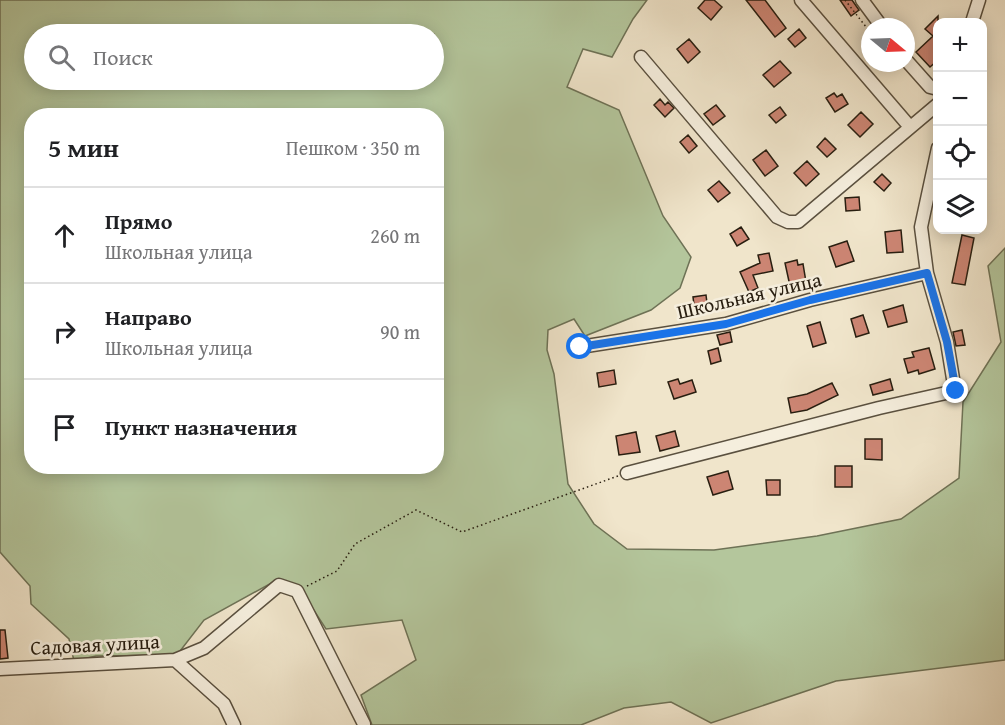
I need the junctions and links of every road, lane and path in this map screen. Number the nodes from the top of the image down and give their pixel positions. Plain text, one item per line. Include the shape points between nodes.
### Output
1 (801, 0) edge
2 (845, 0) edge
3 (862, 0) edge
4 (979, 0) edge
5 (875, 18) edge
6 (973, 18) edge
7 (861, 20) edge
8 (640, 57) dead end
9 (915, 70) edge
10 (933, 88) edge
11 (933, 108) edge
12 (910, 127) junction
13 (933, 171) edge
14 (927, 273) junction
15 (580, 347) dead end
16 (627, 473) joint
17 (297, 591) junction
18 (175, 660) junction
19 (0, 669) edge
20 (364, 724) edge
21 (234, 725) edge

1 - 12 street
2 - 7 path
3 - 5 street
4 - 6 street
8 - 12 street via 777,217 788,222 798,222
9 - 10 street
11 - 12 street
13 - 14 street via 921,227
14 - 15 street, Школьная улица via 726,324
14 - 16 street via 956,391
16 - 17 path via 462,532 416,510 355,544 337,570
17 - 18 street via 279,585 204,648
17 - 20 street
18 - 19 street, Садовая улица
18 - 21 street, Садовая улица via 224,704

